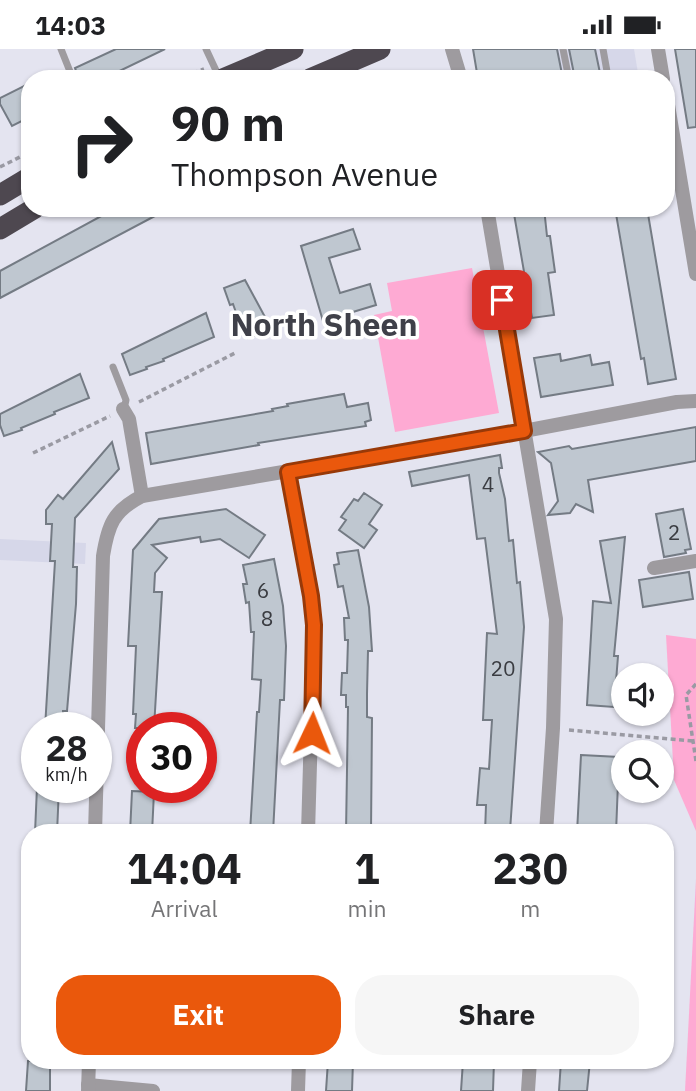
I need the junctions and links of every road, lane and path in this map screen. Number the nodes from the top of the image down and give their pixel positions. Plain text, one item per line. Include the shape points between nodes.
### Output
1 (61, 49) edge
2 (206, 49) edge
3 (293, 49) edge
4 (380, 49) edge
5 (452, 49) edge
6 (565, 49) edge
7 (603, 49) edge
8 (658, 49) edge
9 (69, 70) edge
10 (217, 70) edge
11 (243, 70) edge
12 (331, 70) edge
13 (458, 70) edge
14 (569, 70) edge
15 (605, 70) edge
16 (662, 70) edge
17 (675, 147) edge
18 (21, 156) edge
19 (0, 167) edge
20 (21, 182) edge
21 (0, 195) edge
22 (21, 216) edge
23 (488, 217) edge
24 (0, 229) edge
25 (696, 274) edge
26 (113, 367) dead end
27 (696, 401) edge
28 (123, 409) joint
29 (524, 431) junction
30 (288, 472) junction
31 (142, 496) junction
32 (696, 561) edge
33 (654, 568) dead end
34 (696, 684) edge
35 (553, 728) junction
36 (693, 741) junction
37 (696, 761) edge
38 (95, 824) edge
39 (308, 824) edge
40 (547, 824) edge
41 (89, 1069) edge
42 (299, 1069) edge
43 (529, 1069) edge
44 (88, 1088) edge
45 (153, 1091) edge
46 (298, 1091) edge
47 (528, 1091) edge

1 - 9 lane
2 - 10 lane
3 - 11 highway
4 - 12 highway
5 - 13 street
6 - 14 lane
7 - 15 lane
8 - 16 street
17 - 25 street
18 - 19 path
20 - 21 highway
22 - 24 highway
23 - 29 street
26 - 28 lane via 126,400
27 - 29 street
28 - 31 street via 129,419
29 - 30 street
29 - 35 street via 556,619
30 - 31 street
30 - 39 street via 314,625
31 - 38 street via 117,514 108,529 103,557
32 - 33 street
34 - 36 path via 686,695
35 - 36 path
35 - 40 street
36 - 37 path
41 - 44 street
42 - 46 street
43 - 47 street
44 - 45 street

